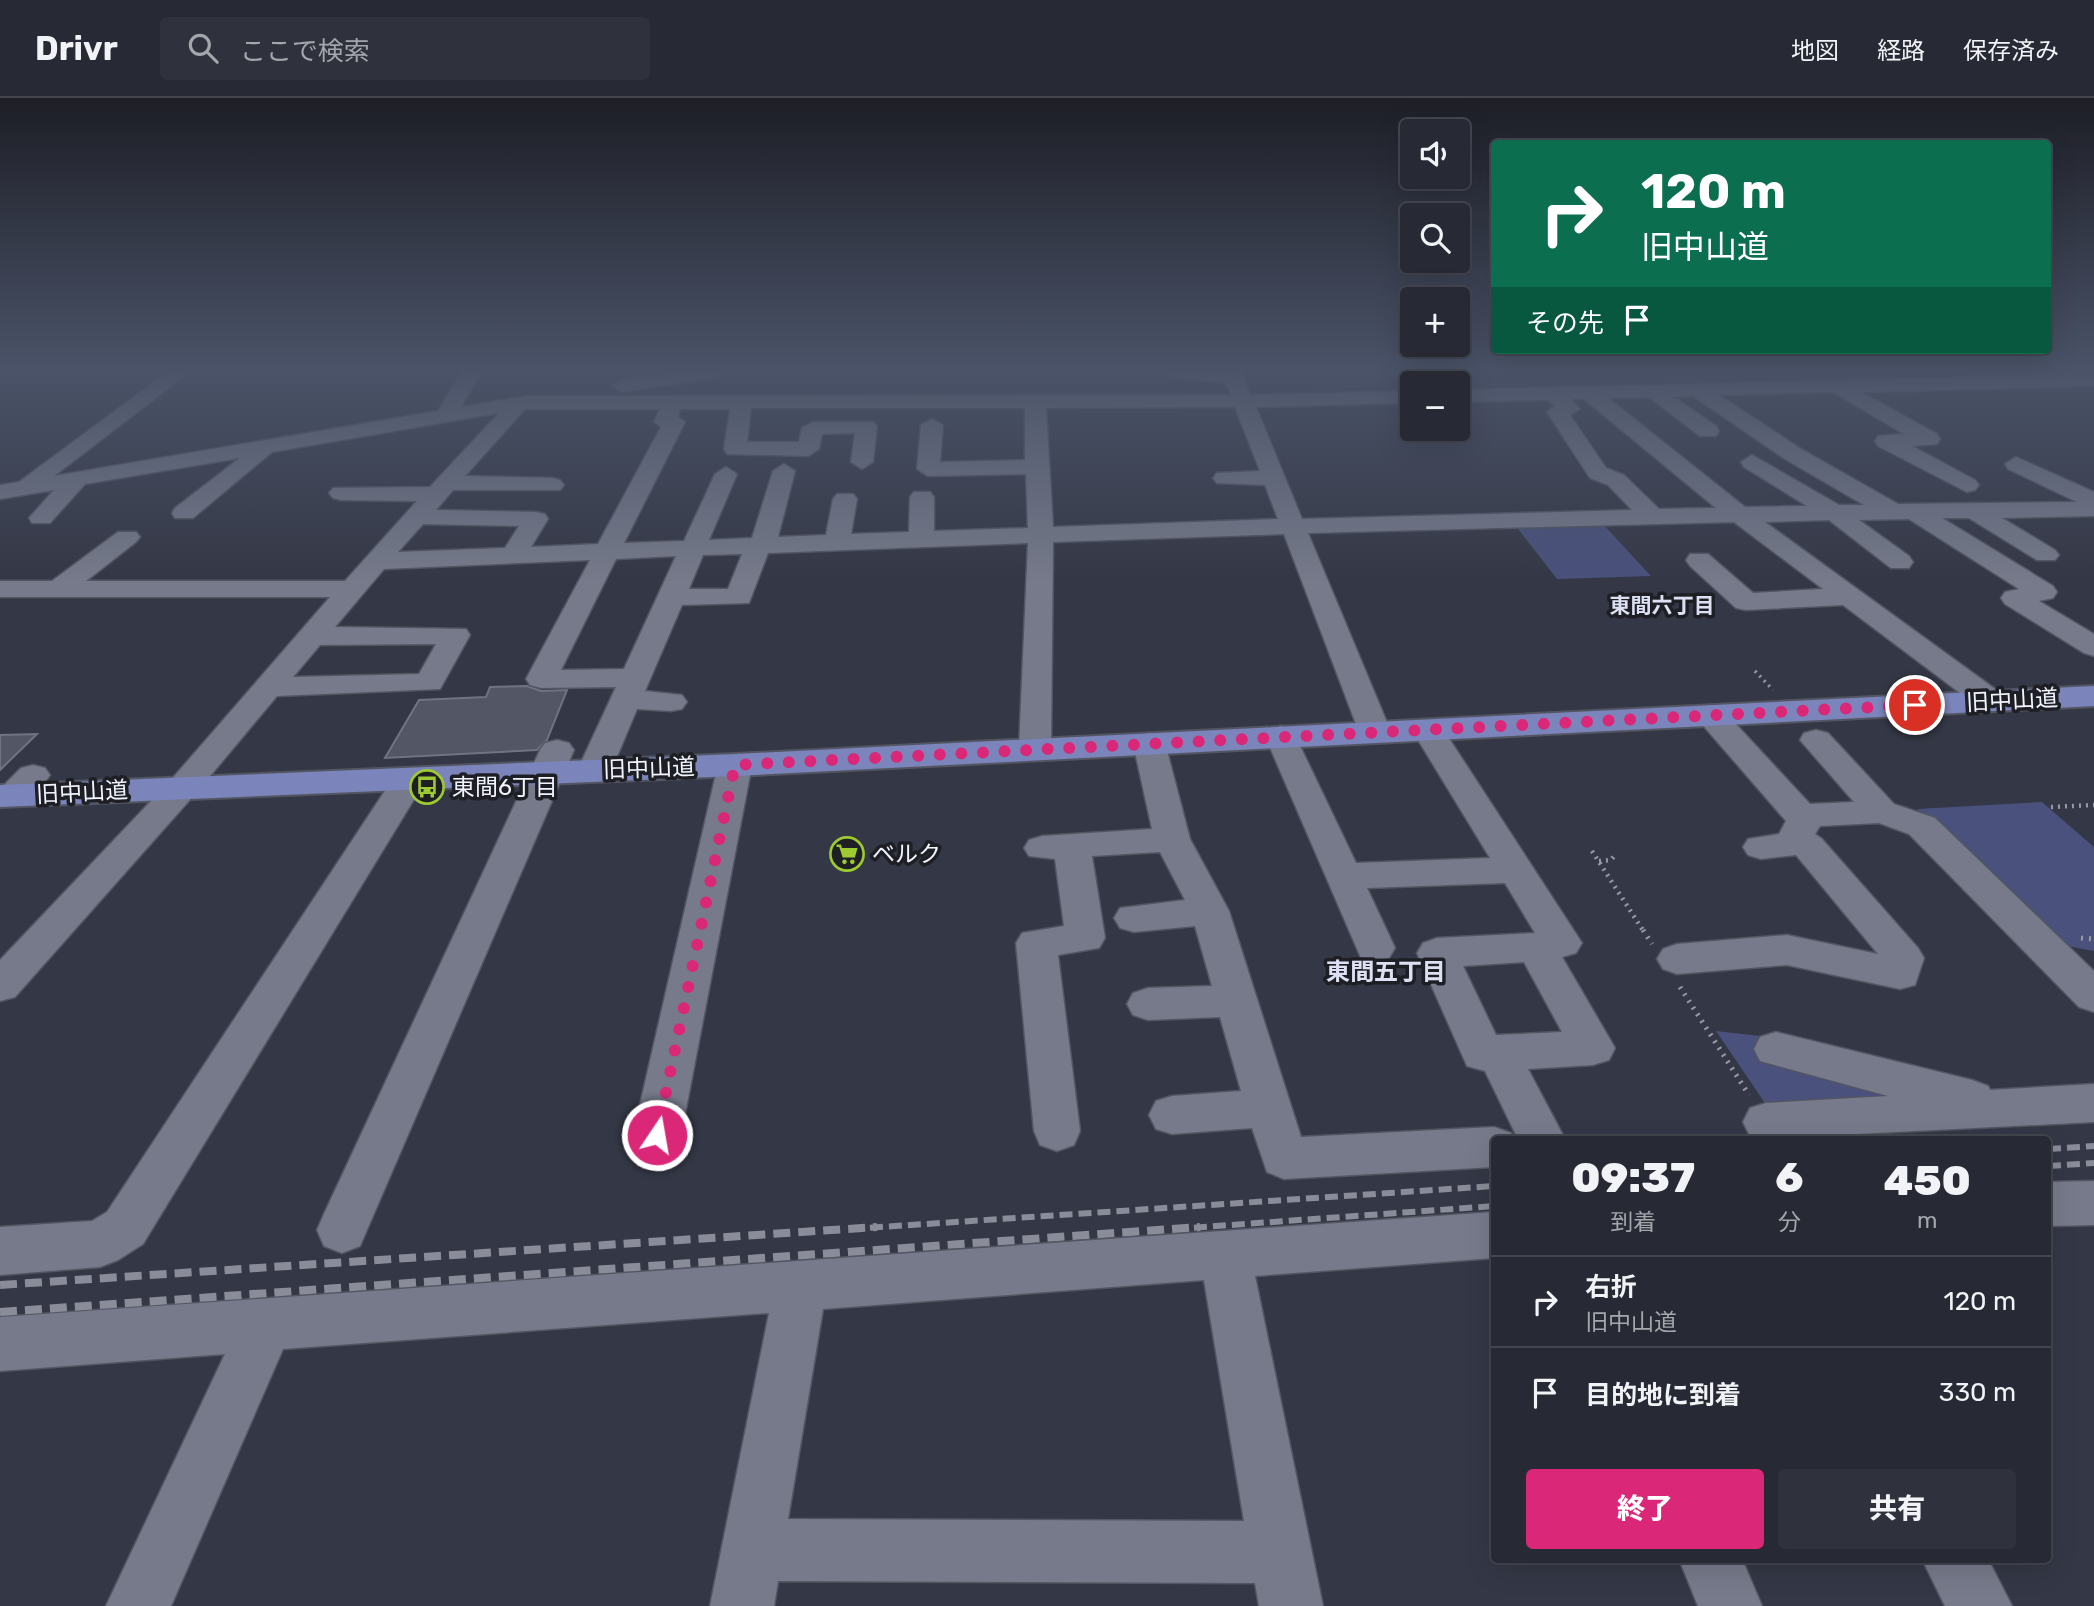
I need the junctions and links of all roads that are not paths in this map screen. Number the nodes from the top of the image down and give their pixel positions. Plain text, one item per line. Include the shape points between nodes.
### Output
1 (81, 441) edge
2 (303, 441) edge
3 (484, 441) edge
4 (664, 441) edge
5 (736, 441) edge
6 (810, 441) edge
7 (861, 441) edge
8 (931, 441) edge
9 (1036, 441) edge
10 (1259, 441) edge
11 (1577, 441) edge
12 (1647, 441) edge
13 (1774, 441) edge
14 (1887, 441) edge
15 (266, 448) junction
16 (862, 462) dead end
17 (1752, 462) dead end
18 (2016, 464) dead end
19 (1037, 467) junction
20 (784, 471) dead end
21 (1224, 478) dead end
22 (1273, 478) junction
23 (77, 479) junction
24 (552, 485) dead end
25 (1968, 485) dead end
26 (441, 489) junction
27 (12, 490) edge
28 (742, 491) junction
29 (341, 493) dead end
30 (922, 497) dead end
31 (845, 499) dead end
32 (2094, 501) edge
33 (2094, 509) edge
34 (1973, 510) junction
35 (1903, 511) junction
36 (1833, 512) junction
37 (184, 513) dead end
38 (1737, 513) junction
39 (1651, 515) junction
40 (416, 517) junction
41 (41, 518) dead end
42 (1293, 525) junction
43 (1041, 534) junction
44 (127, 537) dead end
45 (921, 538) junction
46 (837, 541) junction
47 (760, 545) junction
48 (692, 548) junction
49 (607, 552) junction
50 (514, 554) junction
51 (2046, 555) dead end
52 (1699, 560) dead end
53 (377, 561) junction
54 (1900, 562) dead end
55 (61, 587) junction
56 (0, 589) edge
57 (352, 589) junction
58 (1850, 596) junction
59 (669, 597) junction
60 (1746, 602) junction
61 (1773, 627) dead end
62 (312, 636) junction
63 (2094, 647) edge
64 (269, 687) junction
65 (630, 688) junction
66 (2094, 696) edge
67 (1991, 701) junction
68 (671, 702) dead end
69 (1710, 715) junction
70 (1428, 730) junction
71 (1375, 732) junction
72 (1281, 736) junction
73 (1816, 740) dead end
74 (1149, 743) junction
75 (1035, 748) junction
76 (552, 761) junction
77 (735, 765) junction
78 (594, 771) junction
79 (410, 778) junction
80 (183, 787) junction
81 (16, 789) edge
82 (1882, 812) junction
83 (1786, 833) junction
84 (1172, 839) junction
85 (1516, 870) junction
86 (1342, 876) junction
87 (1210, 911) junction
88 (1134, 918) dead end
89 (1536, 947) junction
90 (1375, 948) dead end
91 (1677, 959) dead end
92 (2077, 962) edge
93 (0, 986) edge
94 (2094, 996) edge
95 (1237, 1001) junction
96 (1148, 1004) dead end
97 (1776, 1049) dead end
98 (1497, 1052) junction
99 (2094, 1103) edge
100 (2003, 1107) junction
101 (1269, 1108) junction
102 (1172, 1115) dead end
103 (1766, 1122) dead end
104 (1057, 1131) dead end
105 (657, 1135) dead end
106 (1540, 1136) edge
107 (1491, 1147) edge
108 (2094, 1203) edge
109 (2051, 1204) edge
110 (342, 1230) dead end
111 (1491, 1235) edge
112 (0, 1251) edge
113 (1225, 1253) junction
114 (800, 1287) junction
115 (267, 1324) junction
116 (0, 1344) edge
117 (1712, 1563) edge
118 (1956, 1563) edge
119 (748, 1578) edge
120 (1286, 1579) edge
121 (138, 1606) edge
122 (1731, 1606) edge
123 (1980, 1606) edge

1 - 27 street
2 - 15 street
3 - 26 street
4 - 49 street
5 - 6 street via 735,449 808,449
7 - 16 street
8 - 19 street via 929,469
9 - 19 street
10 - 22 street
11 - 39 street via 1598,473 1616,480
12 - 38 street
13 - 35 street
14 - 25 street
15 - 23 street
15 - 37 street
17 - 36 street
18 - 32 street
19 - 43 street
20 - 28 street
21 - 22 street
22 - 42 street
23 - 27 street
23 - 41 street
24 - 26 street
26 - 29 street
26 - 40 street
28 - 47 street
28 - 48 street
30 - 45 street
31 - 46 street
33 - 34 street
34 - 35 street
34 - 51 street
35 - 36 street
35 - 63 street via 2043,592 2015,598
36 - 38 street
36 - 54 street
38 - 39 street
38 - 58 street
39 - 42 street
40 - 50 street via 536,519
40 - 53 street
42 - 43 street
42 - 71 street
43 - 45 street
43 - 75 street
44 - 55 street
45 - 46 street
46 - 47 street
47 - 48 street
47 - 59 street via 739,597
48 - 49 street
48 - 59 street
49 - 50 street
49 - 65 street via 541,679
50 - 53 street
52 - 60 street
53 - 57 street
55 - 56 street
55 - 57 street
57 - 62 street
58 - 60 street
58 - 67 street
59 - 65 street
60 - 61 street
62 - 64 street
62 - 64 street via 456,635 429,683
64 - 80 street
65 - 68 street
65 - 78 street
66 - 67 main road, 旧中山道
67 - 69 main road, 旧中山道
69 - 70 main road, 旧中山道
69 - 83 street
70 - 71 main road, 旧中山道
70 - 85 street
71 - 72 main road, 旧中山道
72 - 74 main road, 旧中山道
72 - 86 street
73 - 82 street
74 - 75 main road, 旧中山道
74 - 84 street
75 - 77 main road, 旧中山道
76 - 78 main road, 旧中山道
76 - 79 main road, 旧中山道
76 - 110 street
77 - 78 main road, 旧中山道 via 646,761
77 - 105 street
79 - 80 main road, 旧中山道
79 - 112 street via 125,1228 100,1244
80 - 81 main road, 旧中山道
80 - 93 street
82 - 83 street
82 - 92 street via 1923,826
83 - 91 street via 1809,847 1904,958 1900,974 1787,950
84 - 87 street
84 - 104 street via 1057,846 1085,937 1036,943
85 - 86 street
85 - 89 street via 1562,943
86 - 90 street
87 - 88 street
87 - 95 street
89 - 98 street via 1593,1048
89 - 98 street via 1437,953 1483,1054
92 - 94 street
95 - 96 street
95 - 101 street
97 - 100 street
98 - 106 street
99 - 100 street
100 - 103 street
101 - 102 street
101 - 107 street via 1284,1158
108 - 109 street
111 - 113 street
113 - 114 street
113 - 120 street
114 - 115 street
114 - 119 street
115 - 116 street
115 - 121 street
117 - 122 street
118 - 123 street
119 - 120 street

